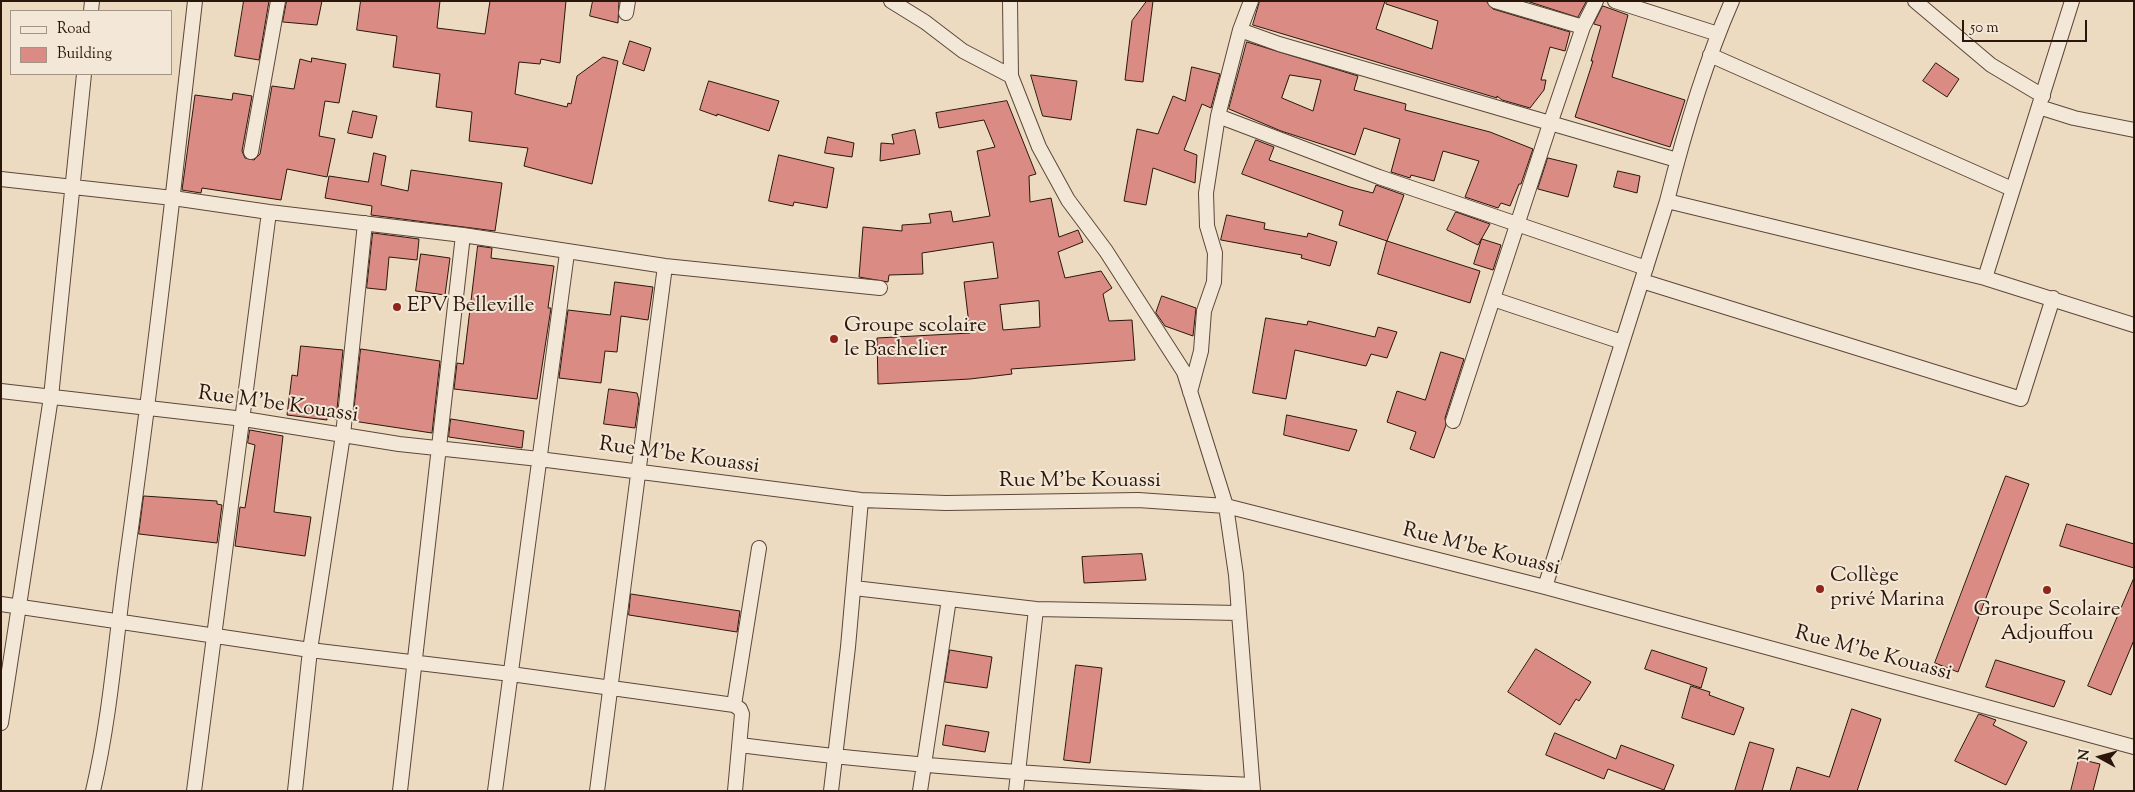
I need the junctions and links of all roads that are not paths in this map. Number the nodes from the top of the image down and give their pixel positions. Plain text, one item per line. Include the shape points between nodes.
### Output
1 (195, 1) edge
2 (278, 1) edge
3 (891, 1) edge
4 (1010, 1) edge
5 (1251, 1) edge
6 (1496, 1) edge
7 (1596, 1) edge
8 (1615, 1) edge
9 (1732, 1) edge
10 (1915, 1) edge
11 (2072, 1) edge
12 (1583, 27) junction
13 (1240, 30) junction
14 (1718, 34) junction
15 (1710, 55) junction
16 (84, 75) edge
17 (1011, 76) junction
18 (2041, 102) junction
19 (1218, 116) junction
20 (1550, 124) junction
21 (2134, 130) edge
22 (251, 152) dead end
23 (1677, 160) junction
24 (1, 179) edge
25 (72, 187) junction
26 (2012, 189) junction
27 (173, 198) junction
28 (1667, 201) junction
29 (269, 212) junction
30 (365, 223) junction
31 (1516, 224) junction
32 (463, 235) junction
33 (567, 253) junction
34 (666, 266) junction
35 (1644, 275) junction
36 (1985, 278) junction
37 (880, 288) dead end
38 (2053, 298) junction
39 (1493, 299) junction
40 (2134, 325) edge
41 (1622, 342) junction
42 (1, 390) edge
43 (1190, 392) junction
44 (51, 397) junction
45 (148, 408) junction
46 (244, 419) junction
47 (1453, 421) dead end
48 (343, 435) junction
49 (440, 449) junction
50 (539, 459) junction
51 (639, 471) junction
52 (861, 500) junction
53 (1226, 506) junction
54 (759, 548) dead end
55 (1545, 587) junction
56 (854, 588) junction
57 (949, 599) junction
58 (1, 604) edge
59 (19, 606) junction
60 (1036, 609) junction
61 (1238, 613) junction
62 (118, 622) junction
63 (214, 635) junction
64 (310, 650) junction
65 (415, 662) junction
66 (510, 674) junction
67 (609, 687) junction
68 (734, 705) junction
69 (1, 723) edge
70 (740, 745) junction
71 (2134, 747) edge
72 (836, 758) junction
73 (923, 765) junction
74 (1019, 772) junction
75 (1105, 785) edge
76 (1253, 788) edge
77 (93, 791) edge
78 (194, 791) edge
79 (294, 791) edge
80 (400, 791) edge
81 (495, 791) edge
82 (597, 791) edge
83 (735, 791) edge
84 (832, 791) edge
85 (920, 791) edge
86 (1016, 791) edge

1 - 27 street
2 - 22 street
3 - 17 street via 963,51
4 - 17 street
5 - 13 street
6 - 12 street
7 - 12 street
8 - 14 street
9 - 14 street
10 - 18 street
11 - 18 street
12 - 20 street
13 - 19 street
13 - 20 street
14 - 15 street
15 - 23 street
15 - 26 street
16 - 25 street
17 - 43 street via 1039,146 1068,200 1106,251 1184,372
18 - 21 street via 2074,118
18 - 26 street
19 - 31 street
19 - 43 street via 1206,193 1207,226 1215,253 1214,282 1204,311 1201,351
20 - 23 street
20 - 31 street
23 - 28 street
24 - 25 street
25 - 27 street
25 - 44 street
26 - 36 street
27 - 29 street
27 - 45 street
28 - 35 street
28 - 36 street
29 - 30 street
29 - 46 street
30 - 32 street
30 - 48 street
31 - 35 street
31 - 39 street
32 - 33 street
32 - 49 street
33 - 34 street
33 - 50 street
34 - 37 street
34 - 51 street
35 - 38 street via 2021,398
35 - 41 street
36 - 38 street
38 - 40 street
39 - 41 street
39 - 47 street
41 - 55 street
42 - 44 street, Rue M'be Kouassi
43 - 53 street
44 - 45 street, Rue M'be Kouassi
44 - 59 street
45 - 46 street, Rue M'be Kouassi
45 - 62 street
46 - 48 street, Rue M'be Kouassi
46 - 63 street
48 - 49 street, Rue M'be Kouassi
48 - 64 street
49 - 50 street, Rue M'be Kouassi
49 - 65 street
50 - 51 street, Rue M'be Kouassi
50 - 66 street
51 - 52 street, Rue M'be Kouassi
51 - 67 street
52 - 53 street, Rue M'be Kouassi via 946,503 1138,500
52 - 56 street
53 - 55 street, Rue M'be Kouassi
53 - 61 street
54 - 68 street
55 - 71 street, Rue M'be Kouassi
56 - 57 street
56 - 72 street
57 - 60 street
57 - 73 street
58 - 59 street
59 - 62 street
59 - 69 street
60 - 61 street
60 - 74 street
61 - 76 street
62 - 63 street
62 - 77 street via 108,713
63 - 64 street
63 - 78 street
64 - 65 street
64 - 79 street
65 - 66 street
65 - 80 street
66 - 67 street
66 - 81 street
67 - 68 street
67 - 82 street
68 - 70 street via 742,714
70 - 72 street
70 - 83 street
72 - 73 street
72 - 84 street
73 - 74 street
73 - 85 street
74 - 75 street
74 - 86 street
75 - 76 street

